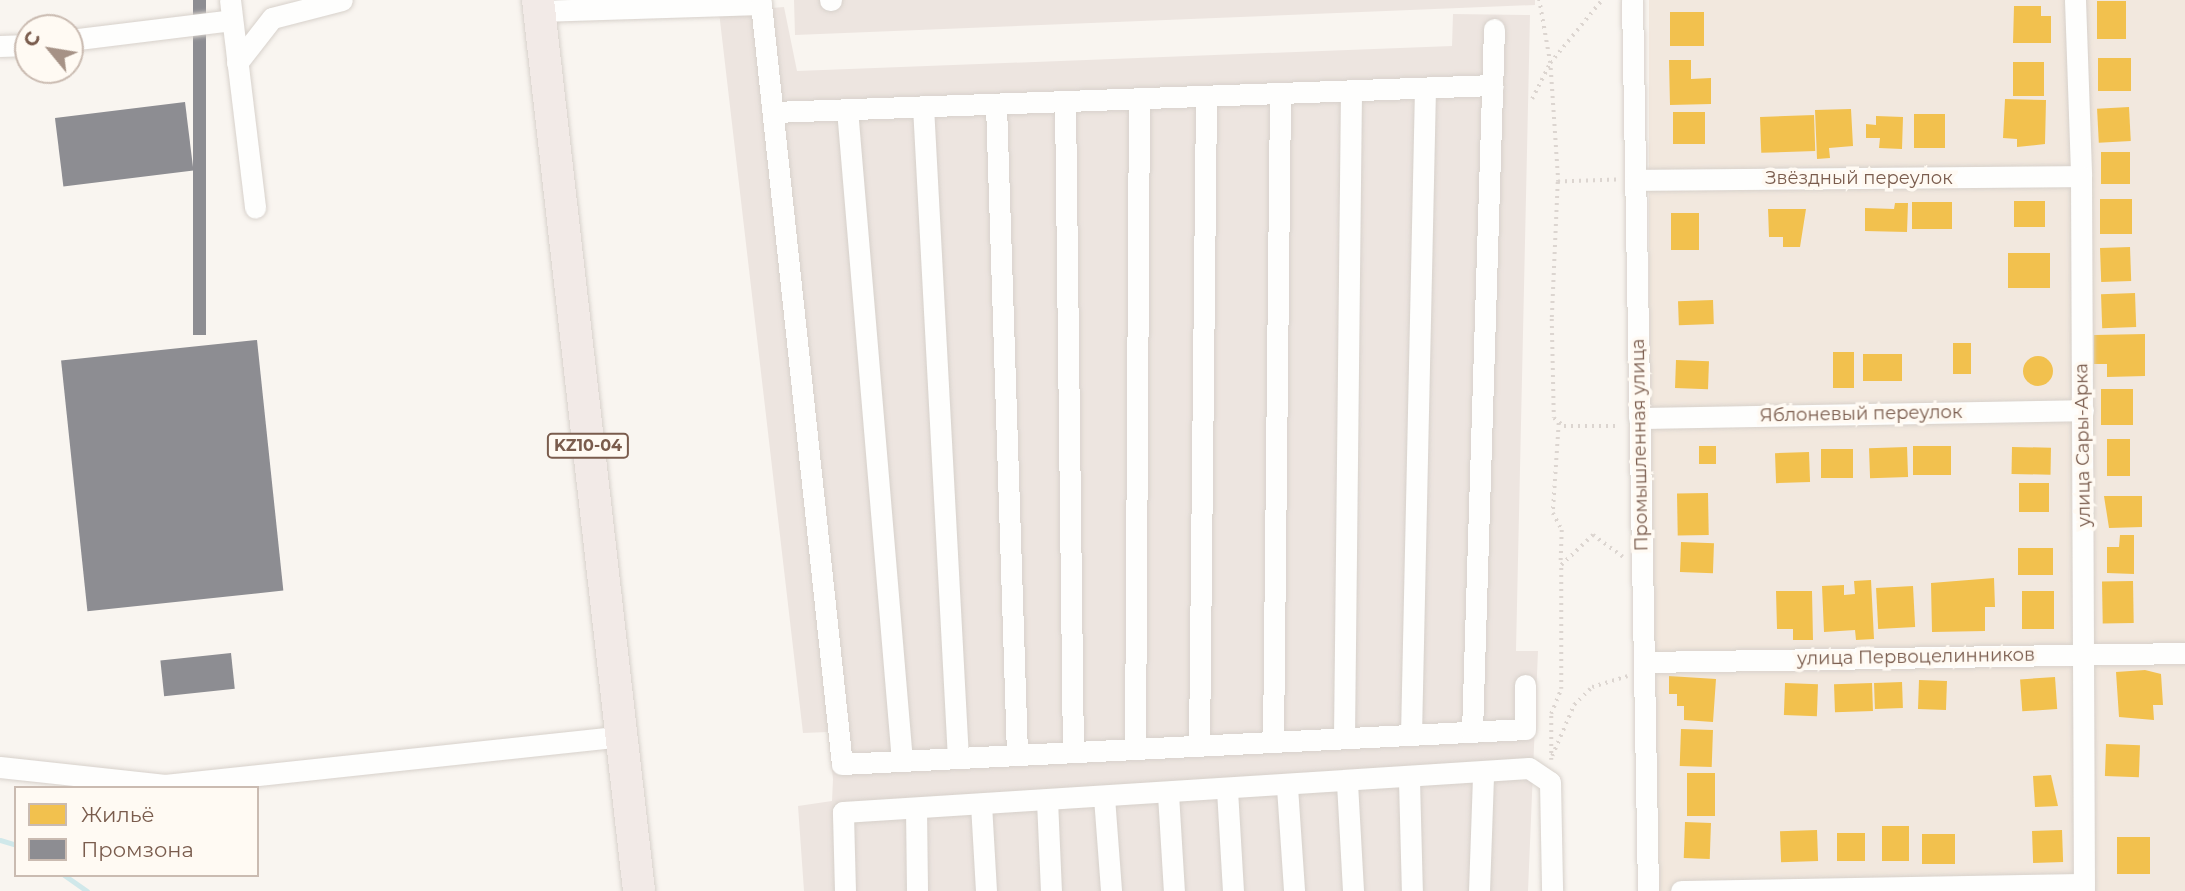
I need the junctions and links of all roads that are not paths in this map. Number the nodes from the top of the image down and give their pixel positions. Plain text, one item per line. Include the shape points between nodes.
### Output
1 (342, 0) edge
2 (1632, 0) edge
3 (2074, 0) edge
4 (538, 5) edge
5 (231, 10) edge
6 (1494, 29) dead end
7 (84, 37) edge
8 (237, 63) junction
9 (1492, 85) junction
10 (1425, 88) junction
11 (1351, 90) junction
12 (1280, 93) junction
13 (1206, 96) junction
14 (1139, 98) junction
15 (1065, 101) junction
16 (996, 104) junction
17 (923, 106) junction
18 (847, 109) junction
19 (774, 112) junction
20 (2081, 176) junction
21 (1636, 180) junction
22 (255, 207) dead end
23 (2083, 410) junction
24 (1639, 422) junction
25 (2185, 653) edge
26 (2085, 654) junction
27 (1646, 666) junction
28 (1525, 685) dead end
29 (1472, 732) junction
30 (1411, 735) junction
31 (620, 736) junction
32 (1344, 738) junction
33 (1273, 742) junction
34 (1199, 746) junction
35 (1135, 749) junction
36 (1073, 752) junction
37 (1017, 755) junction
38 (958, 758) junction
39 (902, 761) junction
40 (0, 767) edge
41 (1483, 776) junction
42 (1409, 780) junction
43 (1347, 783) junction
44 (1287, 787) junction
45 (1227, 790) junction
46 (1168, 794) junction
47 (1104, 797) junction
48 (1047, 800) junction
49 (981, 804) junction
50 (916, 808) junction
51 (2084, 887) edge
52 (639, 891) edge
53 (845, 891) edge
54 (917, 891) edge
55 (986, 891) edge
56 (1051, 891) edge
57 (1111, 891) edge
58 (1174, 891) edge
59 (1233, 891) edge
60 (1294, 891) edge
61 (1353, 891) edge
62 (1412, 891) edge
63 (1479, 891) edge
64 (1552, 891) edge
65 (1648, 891) edge
66 (1681, 891) edge

1 - 8 lane via 271,18
2 - 21 lane, Промышленная улица
3 - 20 lane, улица Сары-Арка
4 - 19 lane via 761,4
4 - 31 highway, KZ10-04
5 - 7 lane
5 - 8 lane
6 - 9 lane
8 - 22 lane
9 - 10 lane
9 - 29 lane
10 - 11 lane
10 - 30 lane
11 - 12 lane
11 - 32 lane
12 - 13 lane
12 - 33 lane
13 - 14 lane
13 - 34 lane
14 - 15 lane
14 - 35 lane
15 - 16 lane
15 - 36 lane
16 - 17 lane
16 - 37 lane
17 - 18 lane
17 - 38 lane
18 - 19 lane
18 - 39 lane
19 - 39 lane via 842,764
20 - 21 lane, Звёздный переулок
20 - 23 lane, улица Сары-Арка
21 - 24 lane, Промышленная улица
23 - 24 lane, Яблоневый переулок
23 - 26 lane, улица Сары-Арка
24 - 27 lane, Промышленная улица
25 - 26 lane, улица Первоцелинников
26 - 27 lane, улица Первоцелинников
26 - 51 lane, улица Сары-Арка
27 - 65 lane, Промышленная улица
28 - 29 lane via 1525,729
29 - 30 lane
30 - 32 lane
31 - 40 lane via 165,785
31 - 52 highway, KZ10-04
32 - 33 lane
33 - 34 lane
34 - 35 lane
35 - 36 lane
36 - 37 lane
37 - 38 lane
38 - 39 lane
41 - 42 lane
41 - 63 lane
41 - 64 lane via 1544,767 1550,782
42 - 43 lane
42 - 62 lane
43 - 44 lane
43 - 61 lane
44 - 45 lane
44 - 60 lane
45 - 46 lane
45 - 59 lane
46 - 47 lane
46 - 58 lane
47 - 48 lane
47 - 57 lane
48 - 49 lane
48 - 56 lane
49 - 50 lane
49 - 55 lane
50 - 53 lane via 843,812
50 - 54 lane
51 - 66 lane

